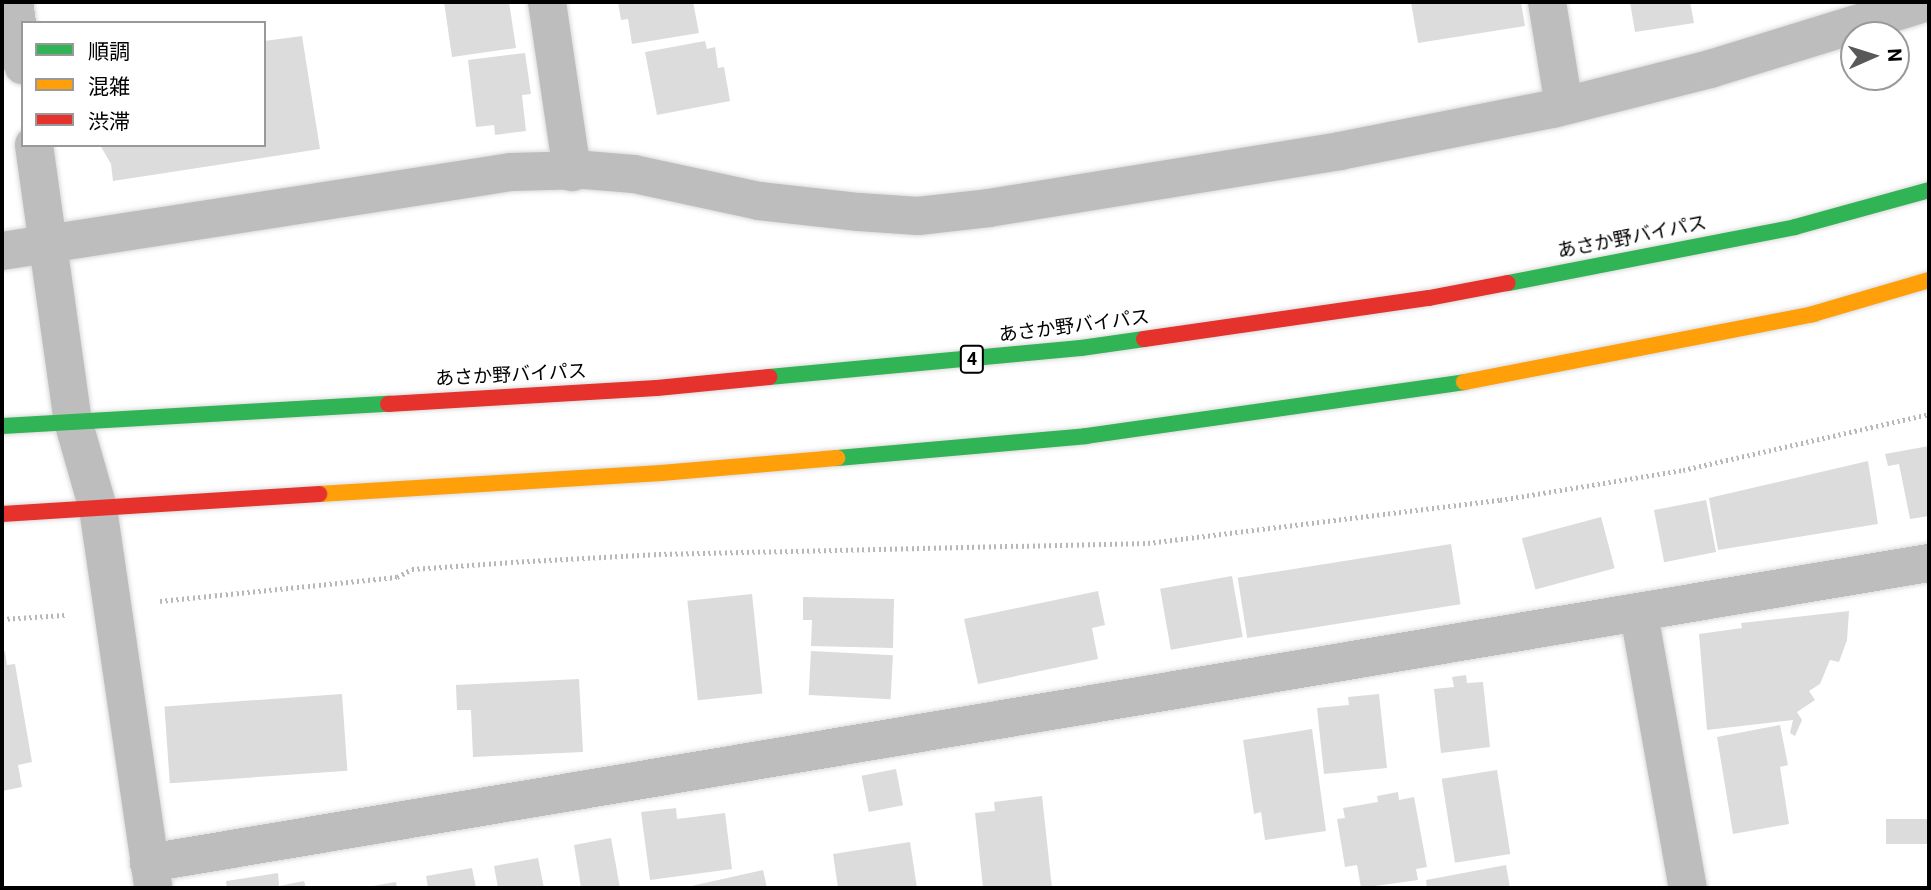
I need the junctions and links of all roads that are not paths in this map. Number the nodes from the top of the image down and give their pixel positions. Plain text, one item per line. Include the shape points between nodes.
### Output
1 (14, 2) edge
2 (547, 2) edge
3 (1547, 2) edge
4 (1928, 2) edge
5 (1854, 14) edge
6 (21, 51) edge
7 (1564, 106) junction
8 (33, 147) edge
9 (572, 172) junction
10 (1929, 190) edge
11 (47, 244) junction
12 (2, 251) edge
13 (1929, 281) edge
14 (73, 421) junction
15 (2, 426) edge
16 (98, 508) junction
17 (2, 514) edge
18 (1929, 563) edge
19 (1639, 614) junction
20 (151, 876) edge
21 (1688, 888) edge

1 - 6 street
2 - 9 street
3 - 7 street
4 - 5 street
5 - 7 street via 1710,69
7 - 9 street via 1339,151 918,216 759,201 634,174
8 - 11 street
9 - 11 street via 511,172
10 - 14 highway, あさか野バイパス / 4 via 1795,227 1429,298 1081,348 657,388
11 - 12 street
11 - 14 street
13 - 16 highway via 1813,314 1433,388 1086,436 661,473
14 - 15 highway, あさか野バイパス / 4
14 - 16 street
16 - 17 highway
16 - 20 street
18 - 19 street
19 - 20 street
19 - 21 street

